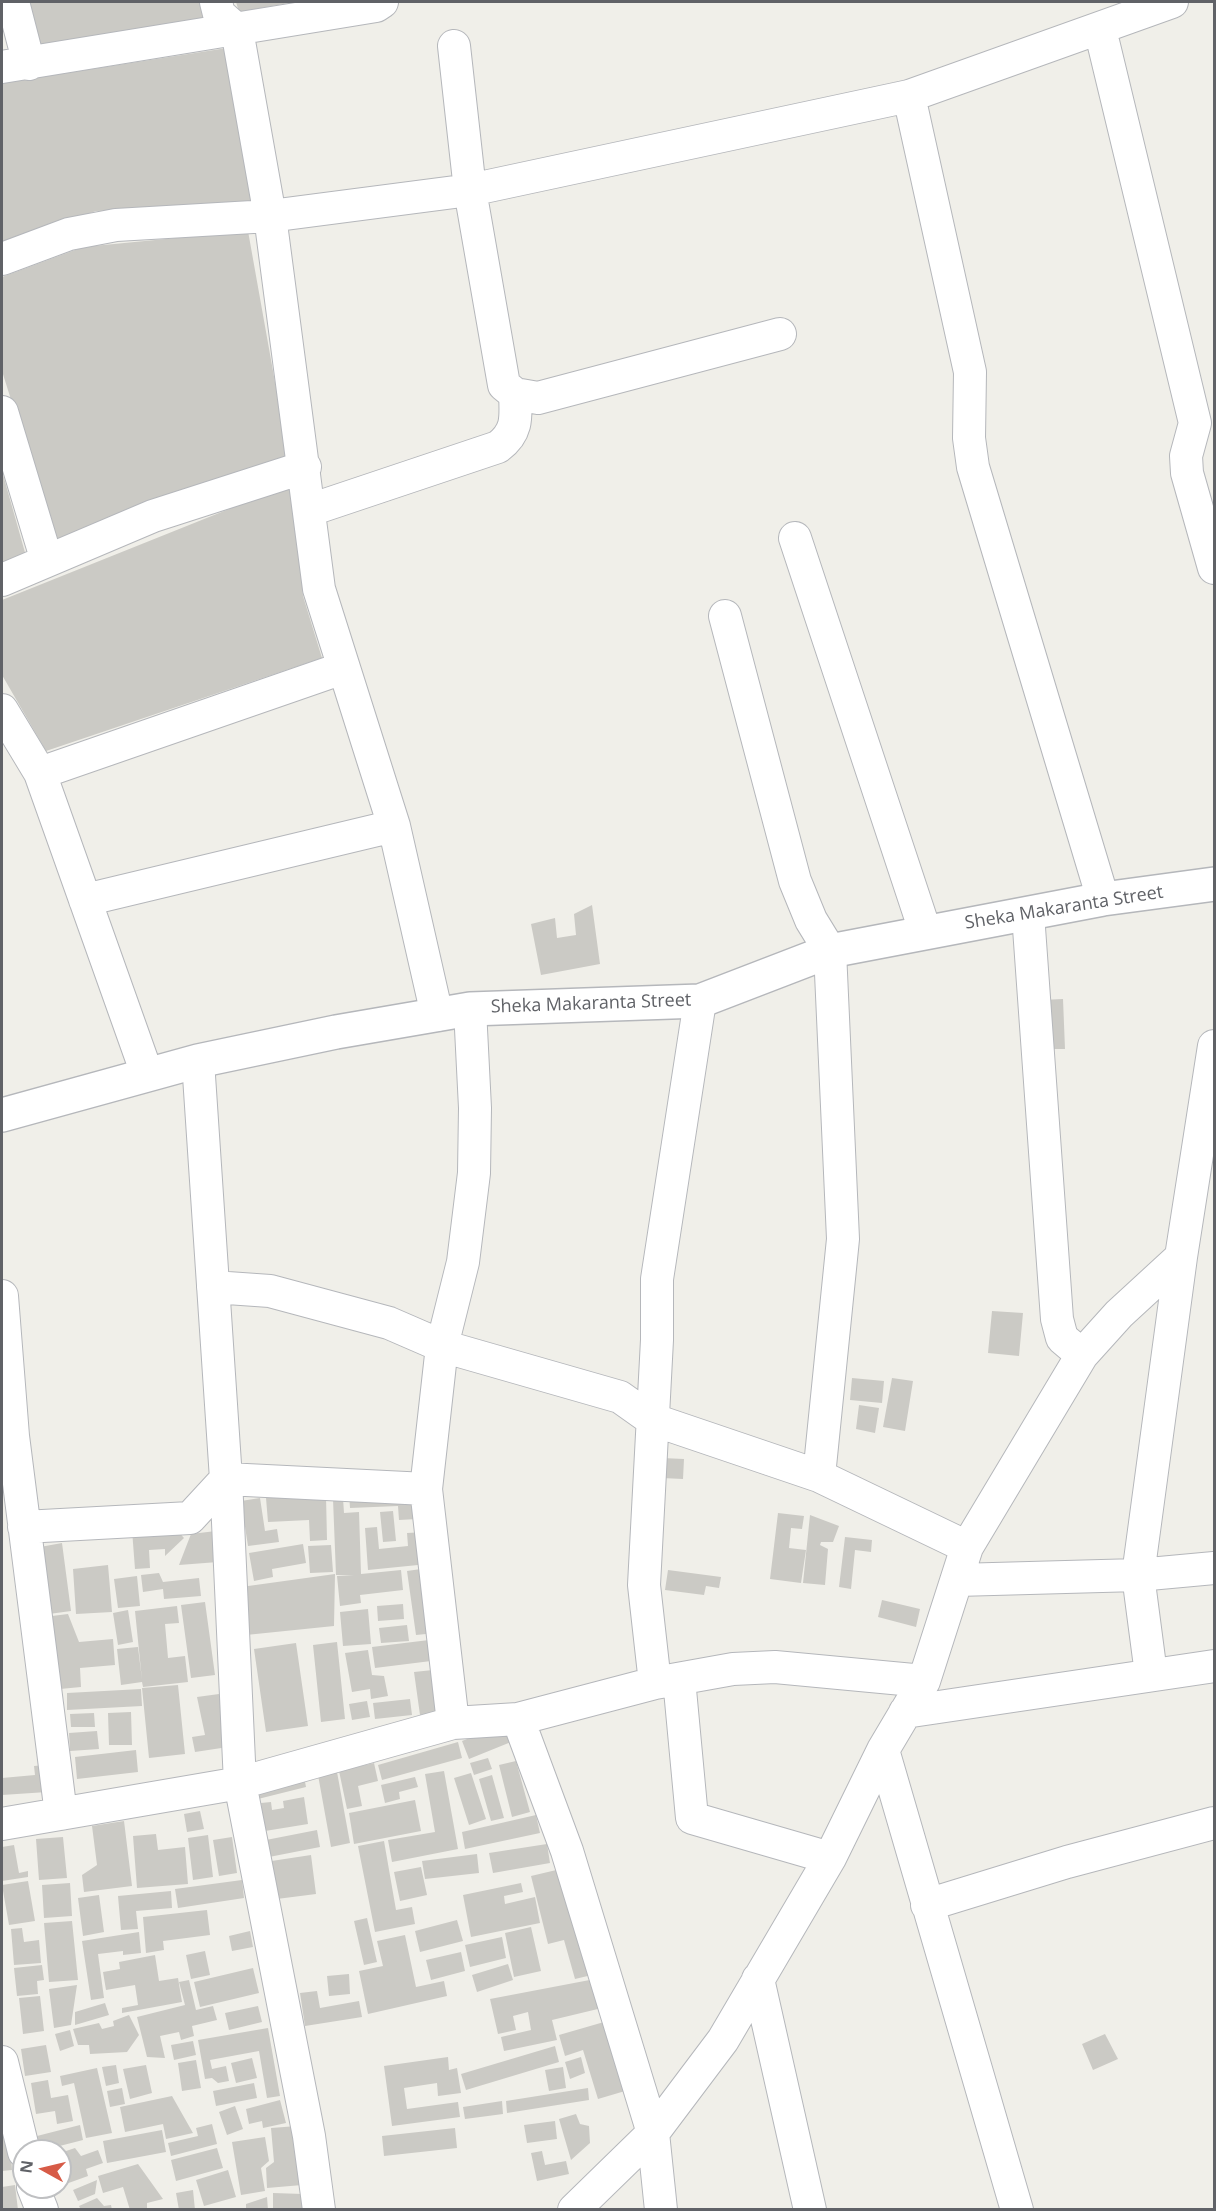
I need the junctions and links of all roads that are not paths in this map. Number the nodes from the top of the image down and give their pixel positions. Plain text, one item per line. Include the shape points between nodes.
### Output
1 (13, 2) edge
2 (216, 2) edge
3 (381, 2) edge
4 (1172, 2) edge
5 (1100, 29) junction
6 (237, 30) junction
7 (454, 46) dead end
8 (15, 65) edge
9 (909, 96) junction
10 (470, 190) junction
11 (270, 216) junction
12 (2, 259) edge
13 (780, 334) dead end
14 (514, 394) junction
15 (2, 411) edge
16 (1205, 421) edge
17 (305, 467) junction
18 (310, 510) junction
19 (795, 538) dead end
20 (47, 561) junction
21 (1215, 568) edge
22 (2, 580) edge
23 (725, 616) dead end
24 (343, 668) junction
25 (2, 710) edge
26 (40, 774) junction
27 (394, 826) junction
28 (1214, 892) edge
29 (1103, 899) junction
30 (85, 900) junction
31 (1028, 914) junction
32 (925, 931) junction
33 (830, 951) junction
34 (700, 1000) junction
35 (470, 1009) junction
36 (437, 1015) junction
37 (1215, 1046) edge
38 (198, 1061) junction
39 (147, 1074) junction
40 (2, 1115) edge
41 (1181, 1257) junction
42 (213, 1287) junction
43 (2, 1296) edge
44 (442, 1346) junction
45 (1082, 1355) junction
46 (651, 1419) junction
47 (7, 1436) edge
48 (819, 1476) junction
49 (226, 1479) junction
50 (426, 1489) junction
51 (24, 1527) junction
52 (967, 1547) junction
53 (1215, 1568) edge
54 (1138, 1575) junction
55 (957, 1580) junction
56 (1215, 1666) edge
57 (1151, 1674) junction
58 (667, 1681) junction
59 (924, 1681) junction
60 (905, 1712) junction
61 (518, 1719) junction
62 (453, 1723) junction
63 (884, 1750) junction
64 (240, 1783) junction
65 (61, 1814) junction
66 (2, 1824) edge
67 (1215, 1824) edge
68 (830, 1858) junction
69 (927, 1905) junction
70 (758, 1979) junction
71 (2, 2062) edge
72 (653, 2133) junction
73 (21, 2139) edge
74 (320, 2210) edge
75 (574, 2210) edge
76 (661, 2210) edge
77 (810, 2210) edge
78 (1017, 2210) edge

1 - 8 street
2 - 6 street via 219,14
3 - 6 street
4 - 5 street
5 - 9 street
5 - 16 street
6 - 8 street
6 - 11 street
7 - 10 street
9 - 10 street
9 - 29 street via 970,372 969,438 973,467
10 - 11 street
10 - 14 street via 500,370 504,385
11 - 12 street via 116,225 69,234
11 - 17 street
13 - 14 street via 538,398
14 - 18 street via 517,423 510,438 498,447
15 - 20 street
16 - 21 street via 1186,456 1187,473
17 - 18 street
17 - 20 street via 153,516
18 - 24 street via 319,589
19 - 32 street
20 - 22 street
23 - 33 street via 795,881 811,920
24 - 26 street
24 - 27 street
25 - 26 street
26 - 30 street
27 - 30 street
27 - 36 street
28 - 29 street, Sheka Makaranta Street
29 - 31 street, Sheka Makaranta Street
30 - 39 street
31 - 32 street, Sheka Makaranta Street
31 - 45 street via 1057,1319 1062,1338
32 - 33 street, Sheka Makaranta Street
33 - 34 street, Sheka Makaranta Street
33 - 48 street via 843,1239
34 - 35 street, Sheka Makaranta Street
34 - 46 street via 657,1279
35 - 36 street, Sheka Makaranta Street
35 - 44 street via 474,1173 463,1262
36 - 38 street, Sheka Makaranta Street
37 - 41 street
38 - 39 street, Sheka Makaranta Street
38 - 42 street
39 - 40 street, Sheka Makaranta Street
41 - 45 street via 1119,1314
41 - 54 street
42 - 44 street via 270,1291 389,1323
42 - 49 street
43 - 47 street
44 - 46 street via 620,1397
44 - 50 street
45 - 52 street
46 - 48 street
46 - 58 street via 644,1585
47 - 51 street
48 - 52 street
49 - 50 street
49 - 51 street via 190,1518
49 - 64 street
50 - 62 street
51 - 65 street
52 - 55 street
53 - 54 street
54 - 55 street
54 - 57 street
55 - 59 street
56 - 57 street
57 - 60 street
58 - 59 street via 775,1667
58 - 61 street
58 - 68 street via 692,1818
59 - 60 street
60 - 63 street
61 - 62 street
61 - 72 street via 567,1851
62 - 64 street
63 - 68 street
63 - 69 street
64 - 65 street
64 - 74 street
65 - 66 street
67 - 69 street via 1078,1859
68 - 70 street
69 - 78 street
70 - 72 street via 723,2040
70 - 77 street
71 - 73 street
72 - 75 street
72 - 76 street

